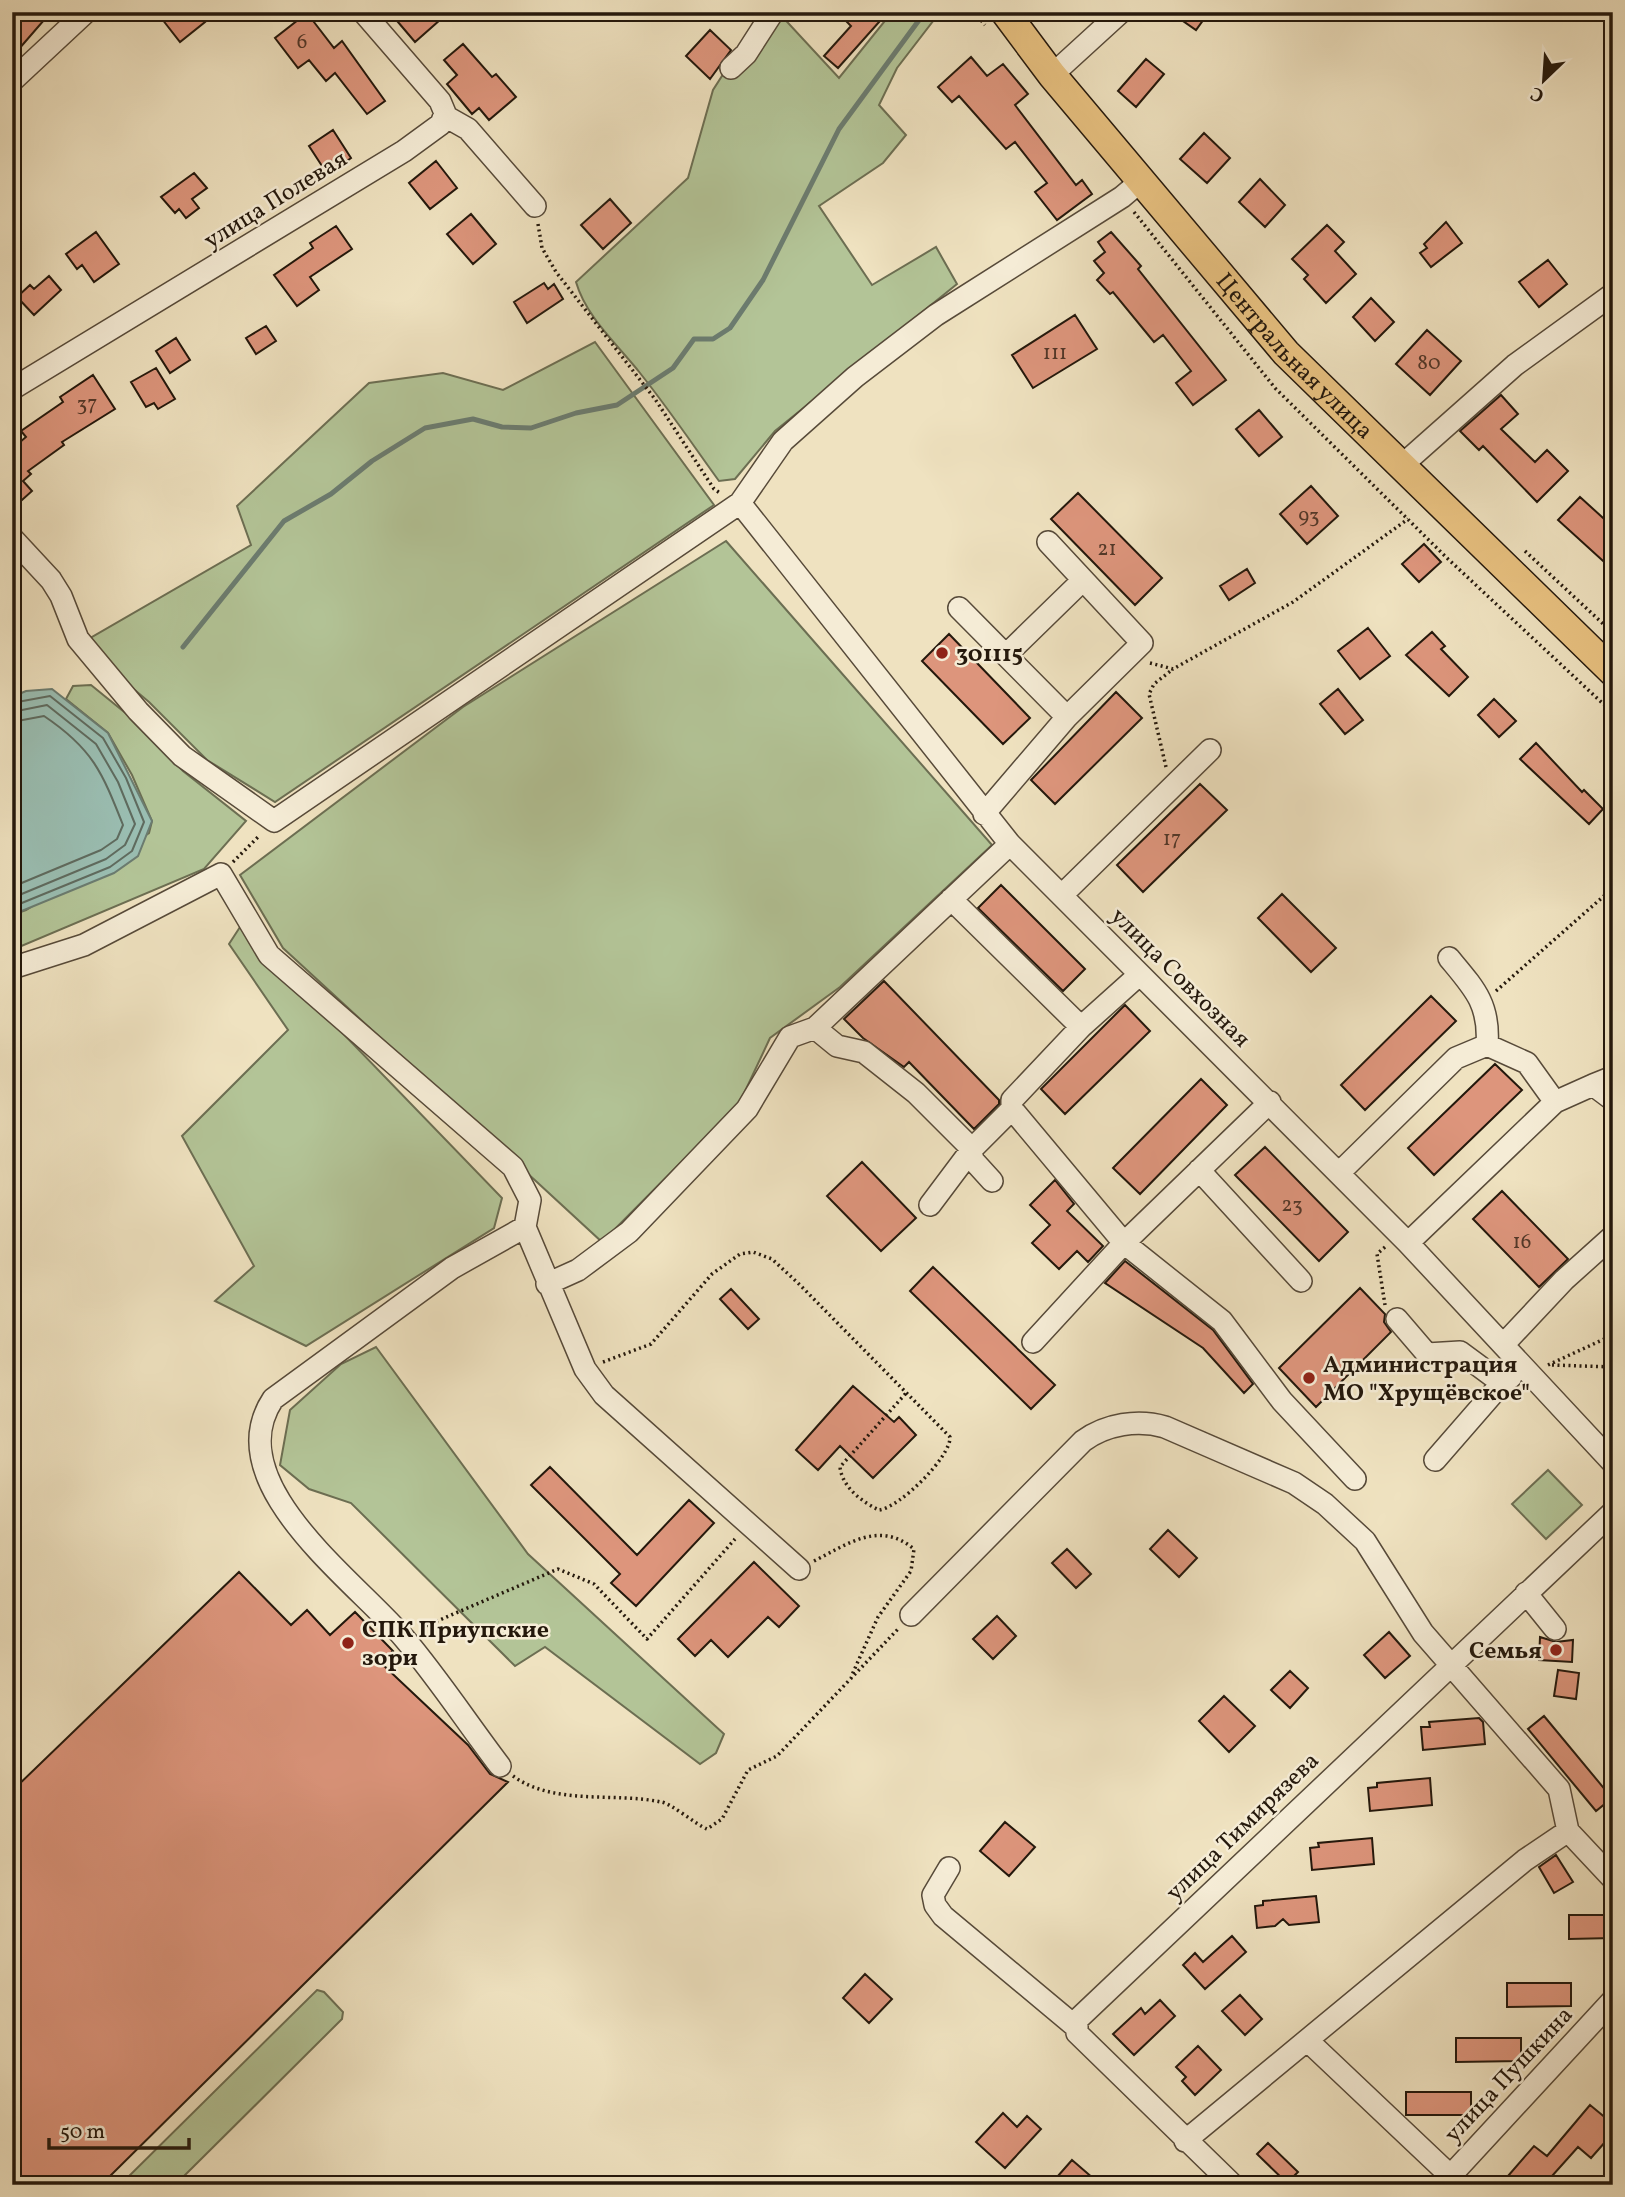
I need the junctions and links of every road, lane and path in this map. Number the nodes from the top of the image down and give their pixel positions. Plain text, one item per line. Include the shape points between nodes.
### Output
1 (86, 12) edge
2 (363, 12) edge
3 (773, 12) edge
4 (1005, 12) edge
5 (1121, 12) edge
6 (731, 68) dead end
7 (1052, 75) junction
8 (12, 81) edge
9 (445, 116) junction
10 (1131, 189) junction
11 (535, 206) joint
12 (1613, 295) edge
13 (12, 389) edge
14 (1400, 467) junction
15 (740, 503) junction
16 (1408, 519) junction
17 (12, 538) edge
18 (1048, 542) dead end
19 (1515, 542) dead end
20 (1083, 580) junction
21 (959, 608) dead end
22 (1613, 633) edge
23 (1006, 655) junction
24 (1128, 657) junction
25 (1172, 669) junction
26 (1613, 672) edge
27 (1613, 713) edge
28 (1067, 718) junction
29 (1210, 751) dead end
30 (1171, 790) junction
31 (984, 814) junction
32 (274, 821) junction
33 (1010, 844) junction
34 (221, 874) junction
35 (1613, 888) edge
36 (1063, 894) junction
37 (951, 899) junction
38 (1449, 958) dead end
39 (12, 968) edge
40 (1139, 975) junction
41 (1475, 988) junction
42 (815, 1027) junction
43 (1081, 1027) junction
44 (1487, 1045) junction
45 (1603, 1081) edge
46 (1613, 1100) edge
47 (1270, 1102) junction
48 (1555, 1102) junction
49 (1012, 1109) junction
50 (972, 1149) junction
51 (1199, 1170) junction
52 (1339, 1173) junction
53 (992, 1181) dead end
54 (930, 1205) dead end
55 (525, 1227) junction
56 (1613, 1236) edge
57 (1404, 1238) junction
58 (1124, 1243) junction
59 (1301, 1281) dead end
60 (547, 1284) junction
61 (1392, 1313) joint
62 (1613, 1335) edge
63 (1033, 1342) dead end
64 (1503, 1345) junction
65 (1550, 1364) junction
66 (1531, 1367) junction
67 (1613, 1367) edge
68 (585, 1369) junction
69 (1502, 1383) junction
70 (907, 1392) junction
71 (1435, 1460) dead end
72 (1613, 1463) edge
73 (1355, 1479) dead end
74 (1613, 1512) edge
75 (748, 1525) junction
76 (799, 1569) joint
77 (1526, 1593) junction
78 (911, 1615) joint
79 (1555, 1629) dead end
80 (404, 1638) junction
81 (1450, 1664) junction
82 (849, 1682) junction
83 (500, 1766) joint
84 (1568, 1831) junction
85 (949, 1868) dead end
86 (1613, 1880) edge
87 (1613, 2000) edge
88 (1076, 2026) junction
89 (1308, 2041) junction
90 (1185, 2141) junction
91 (1450, 2182) edge
92 (1233, 2185) edge

1 - 8 street
2 - 9 street via 440,101
3 - 6 street via 746,54
4 - 7 main road, Центральная улица
5 - 7 street
7 - 10 main road, Центральная улица
9 - 11 street via 468,129
9 - 13 street, улица Полевая via 431,133 404,151
10 - 14 main road, Центральная улица
10 - 15 street via 936,316 855,377 783,441
10 - 16 path via 1275,388
11 - 15 path via 542,248 556,272 655,400 714,489
12 - 14 street via 1515,365
14 - 26 main road, Центральная улица
15 - 31 street, улица Совхозная
15 - 32 street
16 - 25 path via 1293,602
16 - 27 path
17 - 32 street via 51,580 78,639 138,711 182,756
18 - 20 street
19 - 22 path
20 - 23 street
20 - 24 street via 1142,643
21 - 23 street
23 - 28 street
24 - 25 path
24 - 28 street
25 - 30 path via 1149,694
28 - 31 street
29 - 30 street
30 - 36 street
31 - 33 street, улица Совхозная
32 - 34 path
33 - 36 street, улица Совхозная
33 - 37 street
34 - 39 street via 84,945
34 - 55 street via 269,955 513,1167 530,1200
35 - 41 path via 1493,994 1487,987
36 - 40 street, улица Совхозная
37 - 42 street
37 - 43 street
38 - 41 street
40 - 43 street
40 - 47 street, улица Совхозная
41 - 44 street via 1489,1020
42 - 50 street via 837,1046 864,1052 916,1093
42 - 60 street via 790,1037 751,1105 629,1232 578,1270
43 - 49 street via 1012,1100
44 - 48 street via 1527,1062
44 - 52 street via 1456,1058
45 - 46 street
45 - 48 street
47 - 51 street
47 - 52 street, улица Совхозная
48 - 57 street
49 - 50 street
49 - 58 street
50 - 53 street via 972,1159
50 - 54 street
51 - 58 street
51 - 59 street
52 - 57 street, улица Совхозная
55 - 60 street
55 - 80 street via 452,1268 273,1399 262,1418 263,1462 281,1507
56 - 64 street
57 - 61 path via 1377,1254
57 - 64 street, улица Совхозная
58 - 63 street
58 - 73 street via 1222,1321 1282,1401
60 - 68 street
61 - 69 street via 1427,1354 1460,1352
62 - 65 path
64 - 66 street, улица Совхозная
65 - 66 path
65 - 67 path
66 - 69 street
66 - 72 street, улица Совхозная
68 - 70 path via 651,1344 712,1274 740,1254 753,1252 772,1259
68 - 75 street via 604,1395
69 - 71 street
70 - 70 path via 948,1433 949,1445 894,1506 879,1510 853,1492 840,1466
74 - 77 street, улица Тимирязева
75 - 76 street
75 - 80 path via 647,1639 594,1584 558,1569 437,1619
76 - 82 path via 869,1534 901,1538 914,1549 911,1571 878,1617
77 - 79 street
77 - 81 street, улица Тимирязева
78 - 81 street via 1083,1441 1106,1429 1144,1423 1170,1429 1281,1476 1325,1504 1378,1558 1415,1622
78 - 82 path
80 - 83 street
81 - 84 street via 1559,1789
81 - 88 street, улица Тимирязева via 1079,2018
82 - 83 path via 777,1756 748,1770 722,1819 707,1829 665,1802 551,1792 518,1780
84 - 86 street
84 - 89 street via 1525,1860
85 - 88 street via 933,1895 939,1911
87 - 91 street, улица Пушкина
88 - 90 street via 1077,2033
89 - 90 street
89 - 91 street
90 - 92 street

